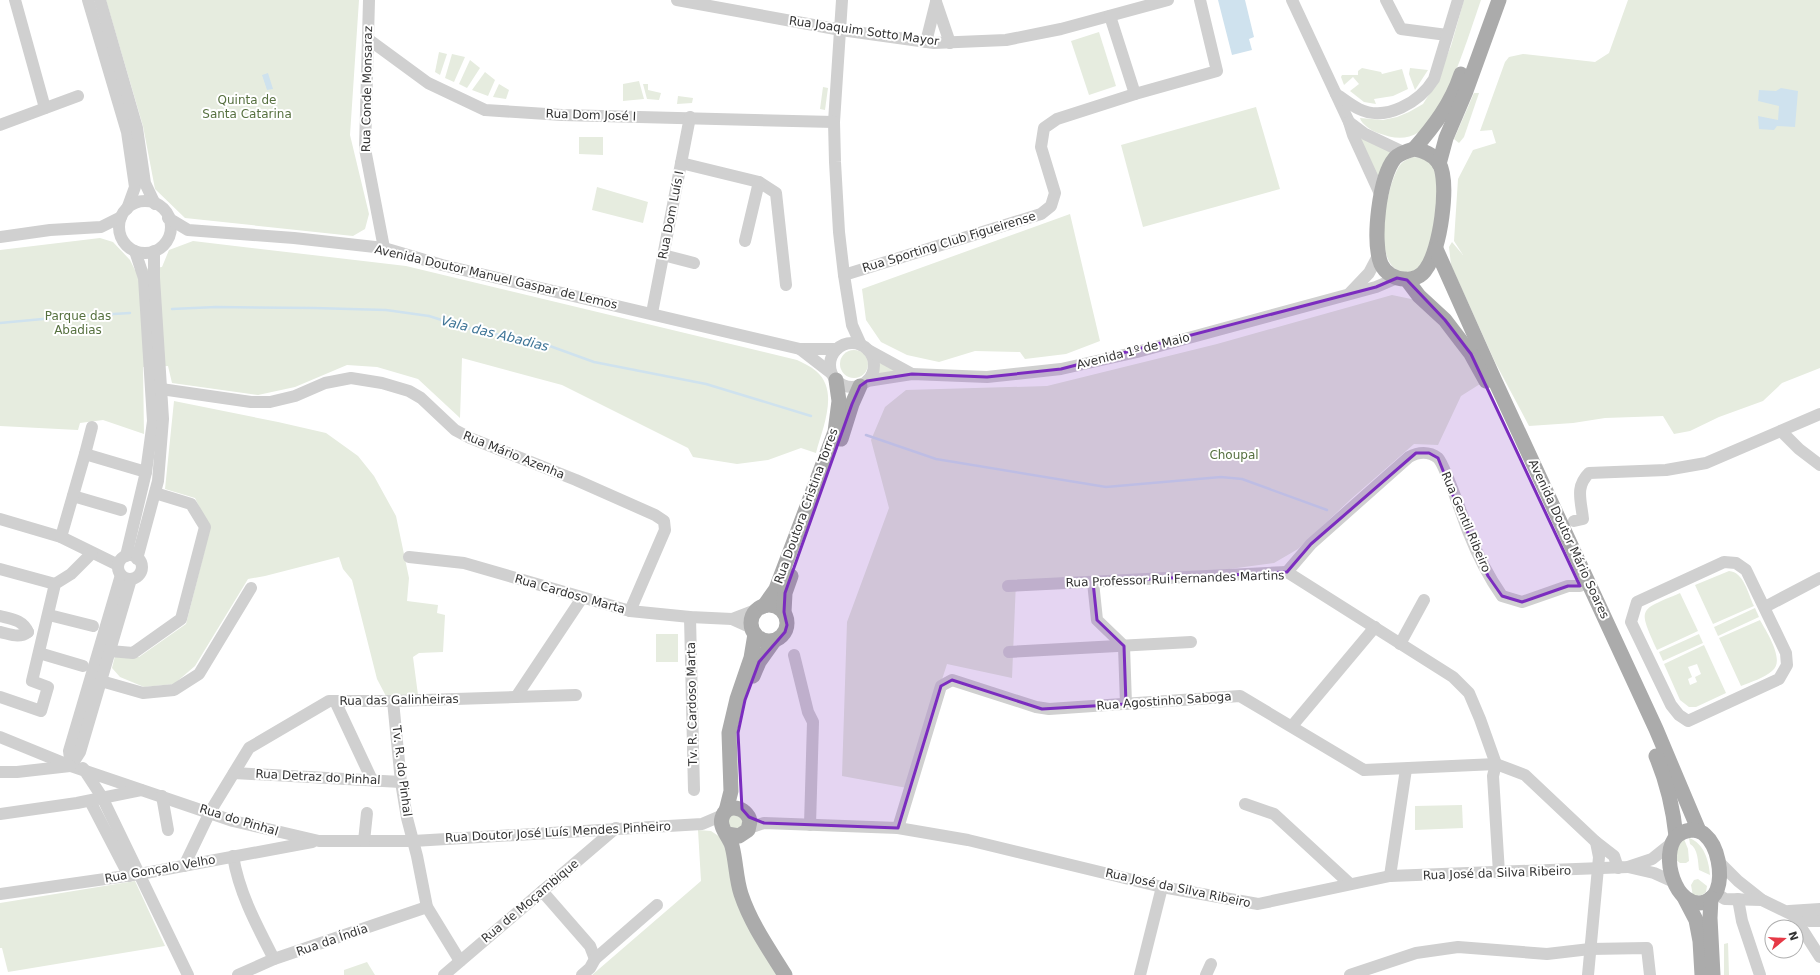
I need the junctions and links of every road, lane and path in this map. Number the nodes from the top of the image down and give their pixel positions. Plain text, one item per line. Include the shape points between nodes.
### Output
1 (15, 0) edge
2 (88, 0) edge
3 (100, 0) edge
4 (369, 0) edge
5 (680, 0) edge
6 (842, 0) edge
7 (1168, 0) edge
8 (1200, 0) edge
9 (1292, 0) edge
10 (1386, 0) edge
11 (1458, 0) edge
12 (1488, 0) edge
13 (1499, 0) edge
14 (1154, 2) edge
15 (1110, 16) junction
16 (841, 30) junction
17 (1448, 35) junction
18 (368, 39) junction
19 (926, 42) junction
20 (950, 42) junction
21 (1135, 94) junction
22 (1336, 94) junction
23 (78, 96) dead end
24 (45, 108) junction
25 (1360, 109) junction
26 (690, 117) junction
27 (834, 122) junction
28 (1349, 122) junction
29 (0, 125) edge
30 (1408, 150) junction
31 (681, 163) junction
32 (1439, 164) junction
33 (759, 182) junction
34 (1381, 196) junction
35 (155, 204) junction
36 (124, 213) junction
37 (168, 218) junction
38 (101, 227) junction
39 (188, 230) junction
40 (0, 237) edge
41 (121, 237) junction
42 (168, 237) junction
43 (745, 240) dead end
44 (384, 248) junction
45 (1436, 249) junction
46 (135, 251) junction
47 (154, 251) junction
48 (1379, 254) junction
49 (663, 255) junction
50 (694, 263) dead end
51 (844, 275) junction
52 (1402, 279) junction
53 (786, 285) dead end
54 (1350, 293) junction
55 (652, 313) junction
56 (852, 325) junction
57 (840, 346) junction
58 (864, 347) junction
59 (800, 350) junction
60 (912, 374) junction
61 (834, 376) junction
62 (863, 383) junction
63 (161, 388) junction
64 (1820, 414) edge
65 (92, 427) dead end
66 (1781, 431) junction
67 (85, 454) junction
68 (1820, 465) edge
69 (146, 472) junction
70 (155, 493) junction
71 (73, 496) junction
72 (122, 510) dead end
73 (0, 519) edge
74 (1574, 521) dead end
75 (61, 537) junction
76 (92, 553) junction
77 (410, 557) dead end
78 (126, 567) junction
79 (0, 569) edge
80 (1288, 572) junction
81 (1820, 578) edge
82 (1093, 582) junction
83 (55, 584) junction
84 (1008, 586) dead end
85 (1580, 586) junction
86 (251, 588) dead end
87 (582, 598) junction
88 (1424, 600) dead end
89 (761, 607) junction
90 (1765, 607) junction
91 (630, 611) junction
92 (784, 612) junction
93 (49, 615) junction
94 (0, 616) edge
95 (690, 617) junction
96 (732, 619) junction
97 (93, 626) dead end
98 (1375, 627) junction
99 (754, 631) junction
100 (0, 632) edge
101 (28, 632) junction
102 (43, 636) junction
103 (774, 641) junction
104 (1191, 642) dead end
105 (1400, 644) junction
106 (1124, 646) junction
107 (110, 651) junction
108 (1009, 652) dead end
109 (39, 653) junction
110 (794, 655) dead end
111 (83, 666) dead end
112 (101, 681) junction
113 (576, 695) dead end
114 (0, 697) edge
115 (516, 697) junction
116 (335, 700) junction
117 (393, 701) junction
118 (1126, 704) junction
119 (1292, 726) junction
120 (0, 737) edge
121 (39, 752) junction
122 (1496, 764) junction
123 (77, 767) junction
124 (1406, 769) junction
125 (34, 770) junction
126 (0, 772) edge
127 (234, 773) junction
128 (372, 780) junction
129 (401, 782) junction
130 (143, 789) junction
131 (694, 790) dead end
132 (162, 796) junction
133 (102, 797) junction
134 (90, 801) junction
135 (1245, 804) dead end
136 (210, 812) junction
137 (366, 813) dead end
138 (724, 813) junction
139 (0, 814) edge
140 (106, 820) junction
141 (746, 822) junction
142 (702, 824) junction
143 (810, 825) junction
144 (616, 828) junction
145 (898, 828) junction
146 (168, 830) dead end
147 (1699, 831) junction
148 (728, 834) junction
149 (1674, 839) junction
150 (319, 841) junction
151 (364, 841) junction
152 (413, 841) junction
153 (1596, 842) junction
154 (233, 856) junction
155 (1718, 861) junction
156 (184, 866) junction
157 (1623, 868) junction
158 (1598, 870) junction
159 (1499, 873) junction
160 (134, 875) junction
161 (1390, 876) junction
162 (1674, 882) junction
163 (1350, 884) junction
164 (1162, 887) junction
165 (542, 890) junction
166 (0, 894) edge
167 (1713, 896) junction
168 (1684, 898) junction
169 (1738, 899) junction
170 (1762, 900) junction
171 (658, 905) dead end
172 (427, 908) junction
173 (1820, 910) edge
174 (1790, 913) junction
175 (1820, 921) edge
176 (1590, 949) junction
177 (1820, 957) edge
178 (274, 959) junction
179 (594, 959) junction
180 (460, 962) junction
181 (188, 975) edge
182 (240, 975) edge
183 (444, 975) edge
184 (582, 975) edge
185 (785, 975) edge
186 (796, 975) edge
187 (1140, 975) edge
188 (1350, 975) edge
189 (1588, 975) edge
190 (1650, 975) edge
191 (1702, 975) edge
192 (1713, 975) edge
193 (1760, 975) edge

1 - 24 street
2 - 36 street via 126,132 135,187
3 - 35 street via 137,128 145,183
4 - 18 street, Rua Conde Monsaraz
5 - 16 street, Rua Joaquim Sotto Mayor
6 - 16 street
7 - 14 street, Rua Joaquim Sotto Mayor
8 - 21 street via 1216,71
9 - 22 street
10 - 17 street via 1401,29
11 - 17 street
12 - 30 main road via 1454,92 1442,114
13 - 32 main road via 1446,138
14 - 15 street, Rua Joaquim Sotto Mayor
15 - 20 street, Rua Joaquim Sotto Mayor via 1006,40
15 - 21 street
16 - 19 street, Rua Joaquim Sotto Mayor
16 - 27 street
17 - 25 street via 1434,79 1417,99 1396,110 1370,112
18 - 26 street, Rua Dom José I via 428,83 485,110 562,115
18 - 44 street, Rua Conde Monsaraz via 365,149
19 - 20 street, Rua Joaquim Sotto Mayor
19 - 20 street via 936,2
21 - 51 street, Rua Sporting Club Figueirense via 1057,119 1044,128 1041,147 1055,193 1051,206 1041,214
22 - 25 street
22 - 28 street
23 - 24 street
24 - 29 street
25 - 28 street
26 - 27 street, Rua Dom José I
26 - 31 street, Rua Dom Luís I
27 - 51 street via 839,232
28 - 30 street via 1365,134
28 - 34 street
30 - 32 main road via 1424,150
30 - 34 main road via 1395,158 1384,179
31 - 33 street
31 - 49 street, Rua Dom Luís I
32 - 45 main road via 1443,189 1442,218
33 - 43 street
33 - 53 street via 776,193
34 - 48 main road via 1377,241
35 - 36 street via 140,202
35 - 37 street
36 - 38 street
36 - 41 street via 119,230
37 - 39 street
37 - 42 street
38 - 40 street via 50,230
38 - 41 street
39 - 42 street
39 - 44 street, Avenida Doutor Manuel Gaspar de Lemos
41 - 46 street via 129,248
42 - 47 street via 160,248
44 - 55 street, Avenida Doutor Manuel Gaspar de Lemos via 442,265
45 - 52 main road via 1426,271 1417,277
45 - 147 main road, Avenida Doutor Mário Soares via 1656,730
46 - 47 street
46 - 69 street via 144,278 153,421
47 - 63 street
48 - 52 main road, Avenida Doutor Mário Soares via 1388,273
48 - 54 street via 1369,273
49 - 50 street
49 - 55 street, Rua Dom Luís I
51 - 56 street
52 - 54 street, Avenida 1º de Maio
52 - 85 main road, Avenida Doutor Mário Soares via 1445,320 1471,354 1488,384
54 - 60 street, Avenida 1º de Maio via 1137,352 1061,369 988,377
55 - 59 street, Avenida Doutor Manuel Gaspar de Lemos
56 - 57 street
56 - 58 street
57 - 58 street via 852,343
57 - 59 street
57 - 61 street via 832,356 830,364
58 - 60 street
58 - 62 street via 872,357 874,366 872,374
59 - 61 street
60 - 62 street, Avenida 1º de Maio
61 - 62 street via 843,385 851,387
61 - 89 main road, Rua Doutora Cristina Torres via 839,401 835,432 776,589
62 - 92 main road, Rua Doutora Cristina Torres via 852,404 785,593
63 - 70 street via 163,419
63 - 91 street, Rua Mário Azenha via 251,402 270,402 351,378 409,391 421,398 455,430 470,438 576,480 664,521 665,530
64 - 66 street
65 - 67 street
66 - 68 street
66 - 74 street via 1706,463 1685,468 1589,473 1582,480 1580,489 1583,519
67 - 69 street
67 - 71 street
69 - 78 street
70 - 78 street
70 - 107 street via 191,504 205,527 181,619 133,653
71 - 72 street
71 - 75 street
73 - 75 street
75 - 76 street
76 - 78 street
76 - 83 street via 71,574
77 - 87 street, Rua Cardoso Marta via 464,563
78 - 107 street
78 - 123 street via 70,751
79 - 83 street
80 - 82 street, Rua Professor Rui Fernandes Martins
80 - 85 street, Rua Gentil Ribeiro via 1311,544 1409,457 1416,453 1429,453 1438,458 1468,533 1488,576 1502,596 1522,602 1568,586
80 - 98 street, Rua Professor Rui Fernandes Martins
81 - 90 street
82 - 84 street, Rua Professor Rui Fernandes Martins
82 - 106 street via 1097,620
83 - 93 street
85 - 149 main road, Avenida Doutor Mário Soares via 1663,771 1674,812
86 - 112 street via 198,674 174,690 143,694
87 - 91 street, Rua Cardoso Marta
87 - 115 street
88 - 105 street
89 - 92 main road via 772,605
89 - 96 street
89 - 99 main road via 754,614
90 - 90 street via 1746,570 1736,563 1724,562 1637,602 1631,622 1671,705 1679,715 1688,720 1779,679 1788,665 1786,653
91 - 95 street, Rua Cardoso Marta
92 - 103 main road via 787,618 785,632
93 - 97 street
93 - 102 street
94 - 101 street via 19,621 25,625
95 - 96 street, Rua Cardoso Marta
95 - 131 street, Tv. R. Cardoso Marta
96 - 99 street
98 - 105 street, Rua Professor Rui Fernandes Martins
98 - 119 street
99 - 103 main road via 761,639
99 - 138 main road via 751,658 729,733 731,791
100 - 101 street via 18,636
101 - 102 street
102 - 109 street
103 - 141 main road via 759,662 745,700 738,733 738,791
104 - 106 street
105 - 122 street, Rua Professor Rui Fernandes Martins via 1453,677 1469,693
106 - 108 street
106 - 118 street
107 - 112 street
109 - 111 street
109 - 114 street via 32,681 48,688 41,711
110 - 143 street via 808,712 814,722
112 - 123 street
113 - 115 street, Rua das Galinheiras
115 - 117 street, Rua das Galinheiras
116 - 117 street, Rua das Galinheiras
116 - 127 street, Rua das Galinheiras via 329,700 249,748
116 - 128 street
117 - 129 street, Tv. R. do Pinhal
118 - 119 street, Rua Agostinho Saboga via 1240,696
118 - 145 street, Rua Agostinho Saboga via 1042,709 952,680 941,686
119 - 124 street, Rua Agostinho Saboga via 1364,770
120 - 121 street, Rua do Pinhal
121 - 123 street, Rua do Pinhal
121 - 125 street via 39,763
122 - 124 street, Rua Agostinho Saboga
122 - 153 street, Rua Agostinho Saboga via 1525,775
122 - 159 street via 1493,776
123 - 125 street
123 - 130 street, Rua do Pinhal
123 - 133 street
124 - 161 street
125 - 126 street
127 - 128 street, Rua Detraz do Pinhal
127 - 136 street, Rua das Galinheiras
128 - 129 street, Rua Detraz do Pinhal
129 - 152 street, Tv. R. do Pinhal
130 - 132 street, Rua do Pinhal
130 - 133 street
132 - 136 street, Rua do Pinhal
132 - 146 street
133 - 134 street
133 - 140 street
134 - 139 street
134 - 140 street
135 - 163 street via 1274,814
136 - 150 street, Rua do Pinhal via 246,824
136 - 156 street, Rua das Galinheiras
137 - 151 street
138 - 141 main road via 733,808
138 - 142 street, Rua Doutor José Luís Mendes Pinheiro
138 - 148 main road via 721,824
140 - 160 street
141 - 143 street, Rua José da Silva Ribeiro
141 - 148 main road via 739,836
141 - 186 main road via 742,846 750,890 762,920
142 - 144 street, Rua Doutor José Luís Mendes Pinheiro
142 - 148 street, Rua Doutor José Luís Mendes Pinheiro
143 - 145 street, Rua José da Silva Ribeiro
144 - 152 street, Rua Doutor José Luís Mendes Pinheiro
144 - 165 street, Rua de Moçambique
145 - 164 street, Rua José da Silva Ribeiro via 968,840
147 - 149 main road via 1683,831
147 - 155 main road via 1710,842
148 - 185 main road via 741,893 754,925
149 - 157 street, Rua José da Silva Ribeiro via 1652,859
149 - 162 main road via 1670,861
150 - 151 street, Rua do Pinhal
150 - 154 street, Rua Gonçalo Velho
151 - 152 street, Rua do Pinhal
152 - 172 street, Tv. R. do Pinhal
153 - 157 street, Rua Agostinho Saboga via 1614,856
153 - 158 street
154 - 156 street, Rua Gonçalo Velho
154 - 178 street via 236,876 252,917
155 - 167 main road via 1719,882
155 - 170 street
156 - 160 street, Rua Gonçalo Velho
157 - 158 street, Rua José da Silva Ribeiro
157 - 162 street, Rua José da Silva Ribeiro via 1654,873
158 - 159 street, Rua José da Silva Ribeiro
158 - 176 street
159 - 161 street, Rua José da Silva Ribeiro
160 - 166 street, Rua Gonçalo Velho
160 - 181 street
161 - 163 street, Rua José da Silva Ribeiro
162 - 168 main road
163 - 164 street, Rua José da Silva Ribeiro via 1258,904
164 - 187 street
165 - 179 street via 590,946
165 - 180 street, Rua de Moçambique
167 - 168 main road via 1699,903
167 - 169 street
167 - 192 main road via 1710,918
168 - 191 main road via 1696,920
169 - 170 street
169 - 193 street
170 - 174 street
171 - 179 street
172 - 178 street, Rua da Índia
172 - 180 street, Tv. R. do Pinhal
173 - 174 street
174 - 175 street via 1809,921
174 - 177 street
176 - 188 street via 1547,954 1458,948 1416,954
176 - 189 street
176 - 190 street via 1647,948
178 - 182 street, Rua da Índia
179 - 184 street via 590,968
180 - 183 street, Rua de Moçambique

